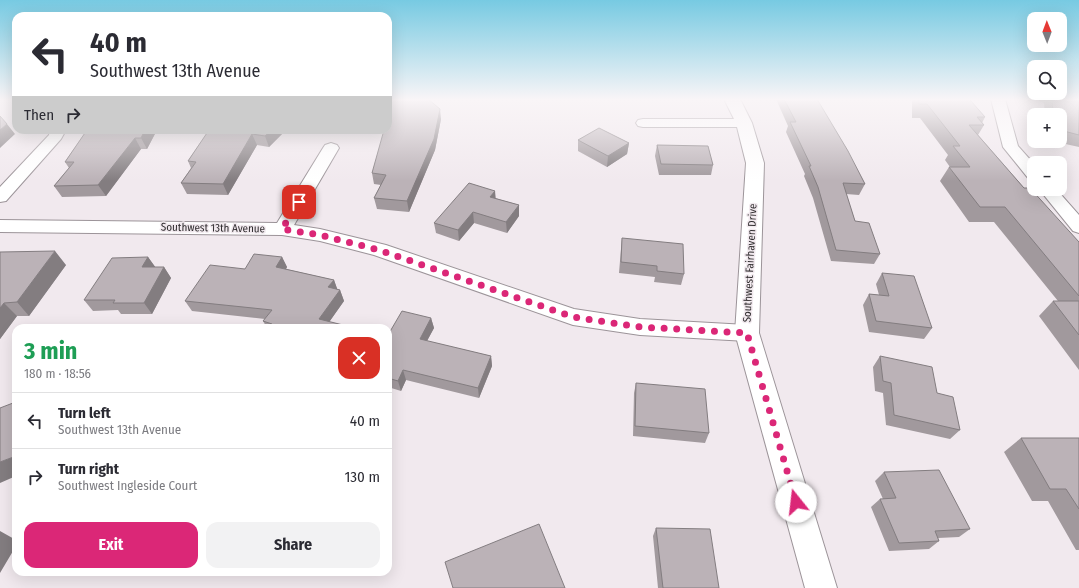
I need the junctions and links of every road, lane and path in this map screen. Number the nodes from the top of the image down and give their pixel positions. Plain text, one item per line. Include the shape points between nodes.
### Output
1 (745, 126) edge
2 (1005, 126) edge
3 (57, 134) edge
4 (331, 148) dead end
5 (1027, 166) edge
6 (1053, 196) edge
7 (0, 197) edge
8 (0, 226) edge
9 (1079, 227) edge
10 (282, 229) junction
11 (747, 333) junction
12 (821, 588) edge

1 - 11 street, Southwest Fairhaven Drive via 755,163
2 - 5 street via 1011,147
3 - 7 street
4 - 10 street
6 - 9 street
8 - 10 street, Southwest 13th Avenue
10 - 11 street, Southwest 13th Avenue via 320,235 379,250 573,317 640,327
11 - 12 street, Southwest Fairhaven Drive

